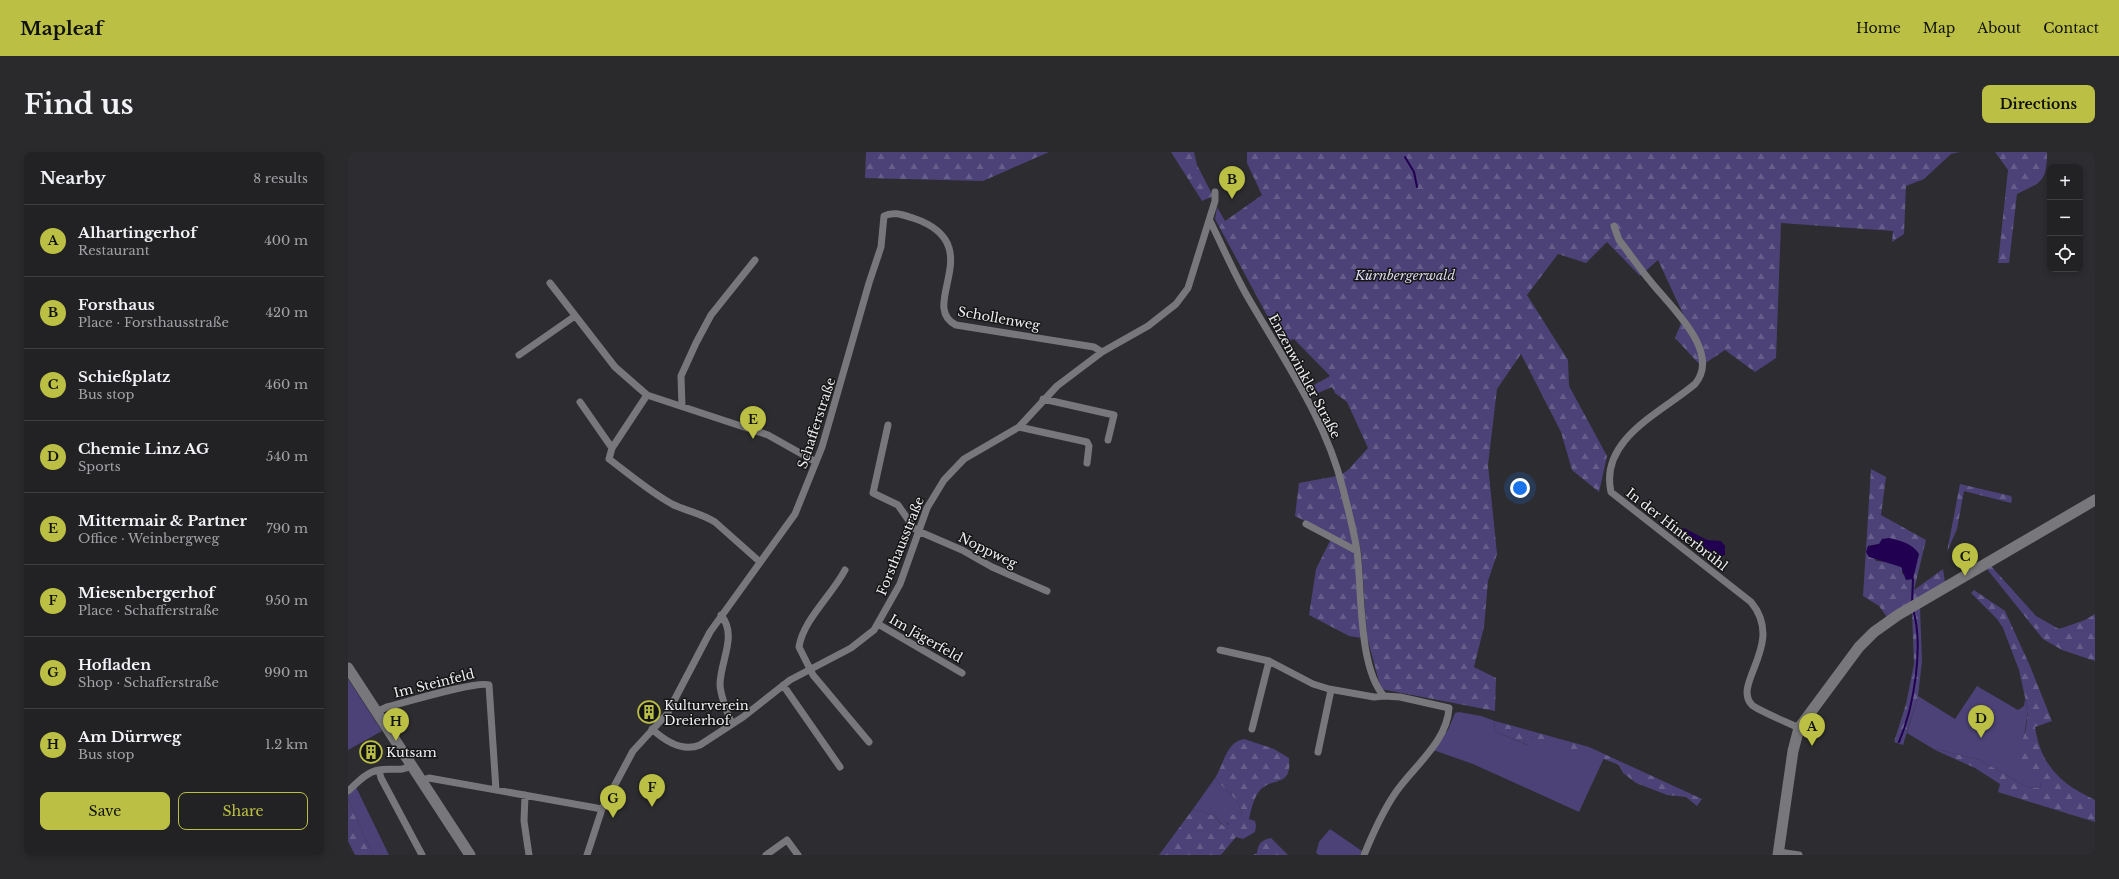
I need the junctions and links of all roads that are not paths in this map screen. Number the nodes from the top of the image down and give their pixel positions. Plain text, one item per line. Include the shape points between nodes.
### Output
1 (1215, 192) dead end
2 (884, 216) joint
3 (1210, 221) junction
4 (1614, 226) dead end
5 (755, 260) dead end
6 (550, 284) dead end
7 (575, 316) junction
8 (1102, 352) junction
9 (519, 355) dead end
10 (647, 395) junction
11 (1043, 399) junction
12 (580, 402) dead end
13 (682, 406) junction
14 (888, 425) dead end
15 (1019, 427) junction
16 (1108, 440) dead end
17 (612, 448) junction
18 (816, 462) junction
19 (1087, 462) dead end
20 (2095, 500) edge
21 (1306, 524) dead end
22 (918, 530) junction
23 (1357, 551) junction
24 (760, 562) junction
25 (845, 570) dead end
26 (1046, 591) dead end
27 (721, 615) junction
28 (878, 624) junction
29 (1220, 650) dead end
30 (1269, 661) junction
31 (348, 668) edge
32 (809, 669) junction
33 (962, 673) dead end
34 (783, 685) junction
35 (1331, 690) junction
36 (1384, 696) junction
37 (376, 712) junction
38 (732, 724) junction
39 (1799, 728) junction
40 (652, 729) junction
41 (1252, 729) dead end
42 (869, 742) dead end
43 (1318, 752) dead end
44 (412, 766) junction
45 (840, 767) dead end
46 (379, 770) junction
47 (422, 780) junction
48 (496, 790) junction
49 (348, 791) edge
50 (525, 795) junction
51 (602, 809) junction
52 (1778, 854) edge
53 (422, 855) edge
54 (470, 855) edge
55 (529, 855) edge
56 (587, 855) edge
57 (766, 855) edge
58 (798, 855) edge
59 (1364, 855) edge
60 (1799, 855) edge

1 - 3 street, Forsthausstraße
2 - 8 street, Schollenweg via 892,213 914,219 934,229 946,240 951,268 943,306 944,314 951,322 1094,347
2 - 18 street, Schafferstraße via 881,248
3 - 8 street, Forsthausstraße via 1188,288 1176,304 1148,326
3 - 23 street, Enzenwinkler Straße via 1246,293 1320,424 1343,488
4 - 39 street, In der Hinterbrühl via 1619,240 1695,337 1703,365 1700,378 1695,384 1646,420 1622,444 1609,467 1611,492 1758,610 1764,629 1763,645 1749,681 1749,701 1754,707
5 - 13 street via 711,315 696,343 681,376
6 - 7 street
7 - 9 street
7 - 10 street via 615,367
8 - 11 street, Forsthausstraße
10 - 13 street
10 - 17 street
11 - 15 street, Forsthausstraße
11 - 16 street via 1114,415
12 - 17 street
13 - 18 street via 768,435
14 - 22 street via 873,493 898,505
15 - 19 street via 1087,442
15 - 22 street, Forsthausstraße via 969,455 957,465 938,488
17 - 24 street via 609,458 620,468 670,503 715,522
18 - 24 street, Schafferstraße via 795,514
20 - 39 street via 1908,609 1867,639
21 - 23 street
22 - 26 street, Noppweg
22 - 28 street, Forsthausstraße via 900,584
23 - 36 street, Enzenwinkler Straße via 1364,639 1376,684
24 - 27 street, Schafferstraße
25 - 32 street via 832,593 806,627 799,642 800,651
27 - 38 street via 728,626 729,636 722,668 721,690
27 - 40 street, Schafferstraße via 701,646 667,714
28 - 32 street, Forsthausstraße via 868,636 851,648
28 - 33 street, Im Jägerfeld
29 - 30 street
30 - 35 street via 1313,684
30 - 41 street
31 - 37 street
32 - 34 street, Forsthausstraße
32 - 42 street
34 - 38 street, Forsthausstraße
34 - 45 street
35 - 36 street via 1374,697
35 - 43 street
36 - 59 street via 1449,708 1449,715 1440,736 1383,814
37 - 44 street
37 - 48 street, Im Steinfeld via 462,688 485,683 489,685
38 - 40 street, Forsthausstraße via 700,745 688,749 678,746
39 - 52 street via 1792,751
40 - 51 street, Schafferstraße via 633,751
44 - 46 street via 401,770
44 - 47 street
46 - 49 street via 365,776
46 - 53 street
47 - 48 street via 430,778
47 - 54 street
48 - 50 street
50 - 51 street
50 - 55 street via 524,821
51 - 56 street, Schafferstraße
52 - 60 street
57 - 58 street via 787,840

